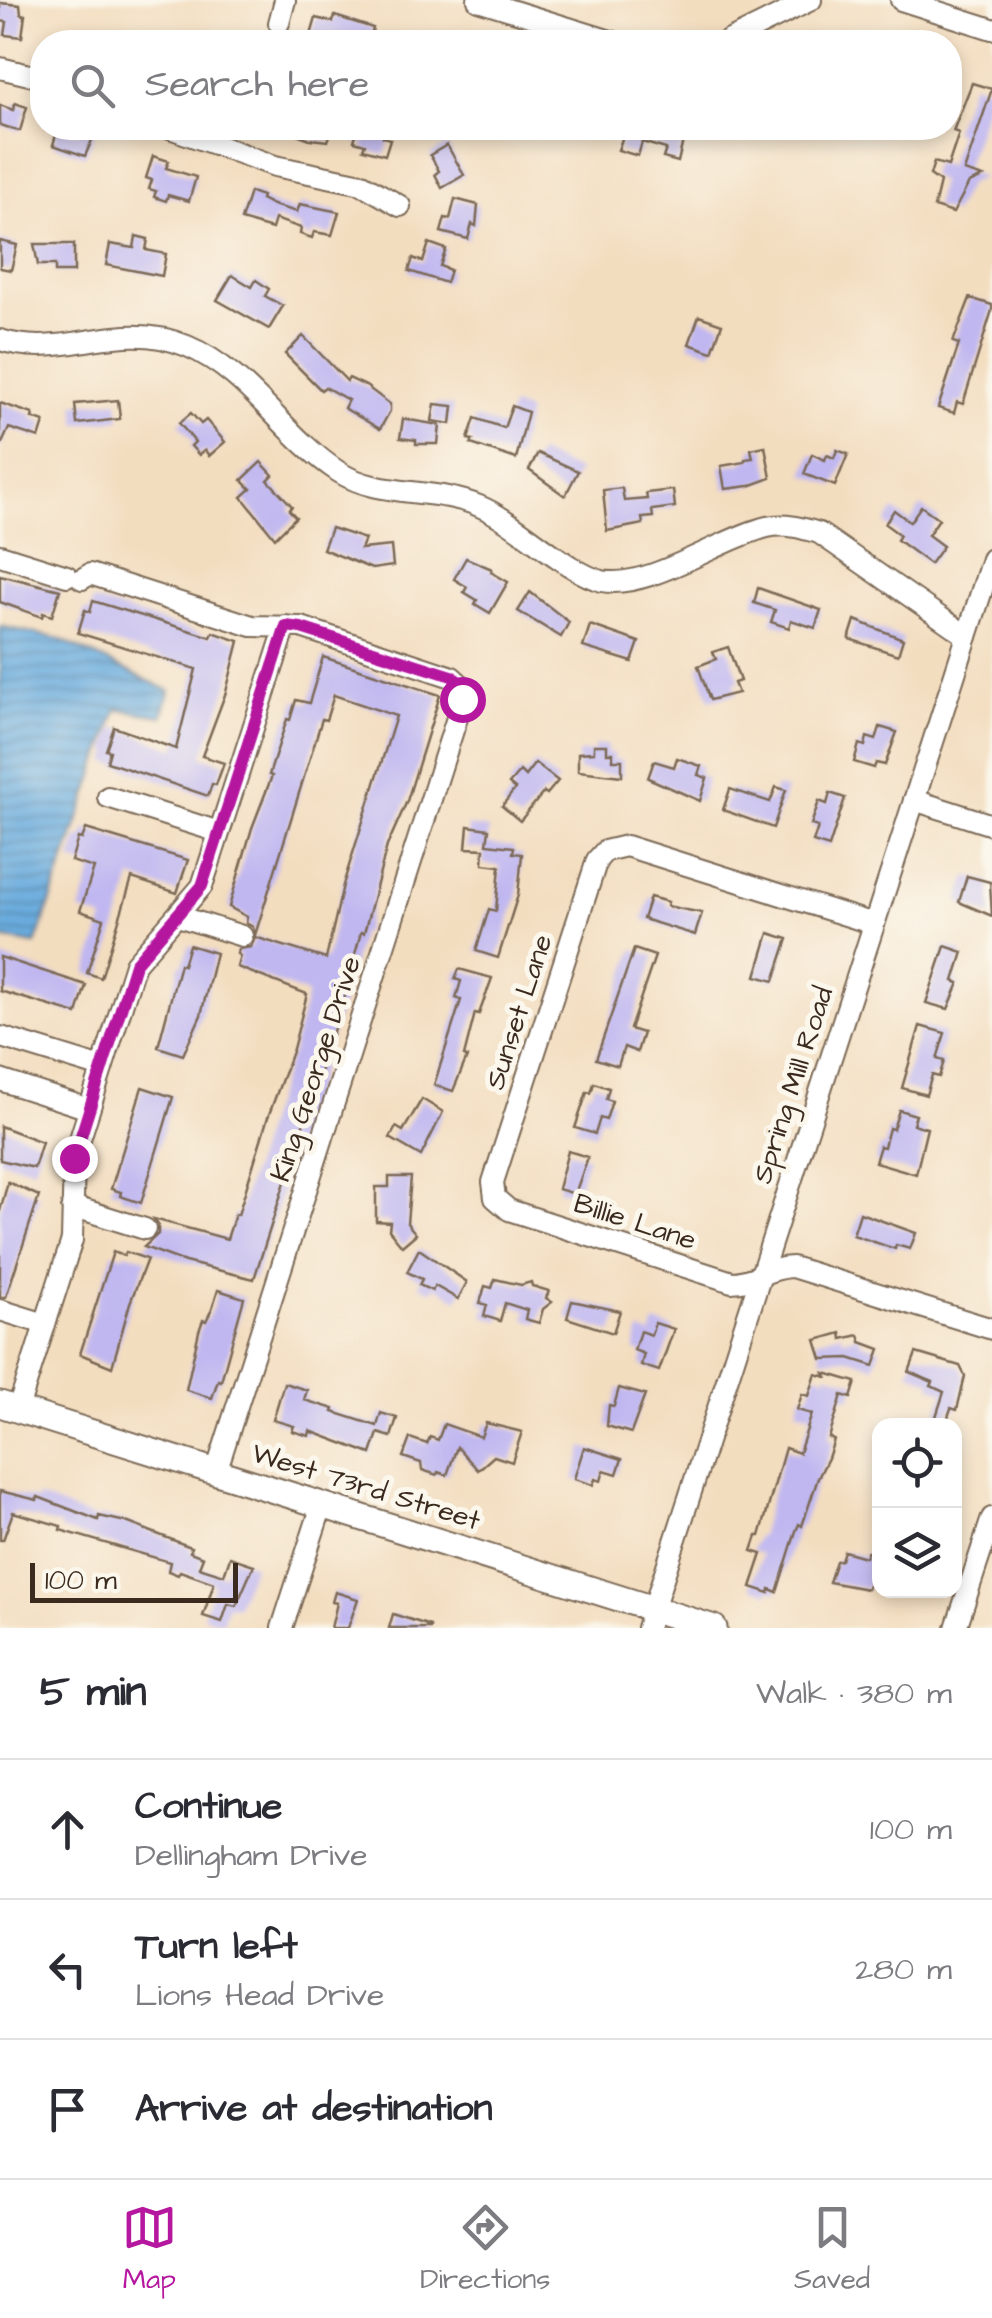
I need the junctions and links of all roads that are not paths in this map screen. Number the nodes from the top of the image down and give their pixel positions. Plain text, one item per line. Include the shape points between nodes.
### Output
1 (285, 0) edge
2 (478, 0) edge
3 (811, 0) edge
4 (901, 0) edge
5 (279, 23) dead end
6 (992, 29) edge
7 (575, 30) edge
8 (750, 30) edge
9 (0, 68) edge
10 (30, 75) edge
11 (202, 140) edge
12 (400, 206) dead end
13 (0, 340) edge
14 (0, 555) edge
15 (992, 560) edge
16 (286, 626) junction
17 (967, 636) junction
18 (108, 797) dead end
19 (914, 800) junction
20 (992, 825) edge
21 (219, 832) junction
22 (178, 916) junction
23 (874, 924) junction
24 (242, 936) dead end
25 (1, 1036) edge
26 (102, 1068) junction
27 (0, 1080) edge
28 (89, 1109) junction
29 (495, 1198) joint
30 (72, 1206) junction
31 (145, 1229) dead end
32 (761, 1274) junction
33 (0, 1310) edge
34 (45, 1324) junction
35 (992, 1328) edge
36 (9, 1406) edge
37 (216, 1472) junction
38 (322, 1504) junction
39 (992, 1518) edge
40 (650, 1619) edge
41 (282, 1628) edge
42 (714, 1628) edge
43 (956, 1628) edge

1 - 5 street
2 - 7 street
3 - 8 street
4 - 6 street
9 - 10 street
11 - 12 street via 258,161 362,184
13 - 17 street via 56,346 128,334 186,346 227,368 339,472 478,506 601,581 634,580 768,526 794,525 819,533
14 - 16 street via 75,578 90,574 252,626
15 - 17 street, Spring Mill Road
16 - 21 street
16 - 37 street, King George Drive via 452,676 461,684 462,699
17 - 19 street, Spring Mill Road
18 - 21 street
19 - 20 street
19 - 23 street, Spring Mill Road
21 - 22 street via 202,886
22 - 24 street
22 - 26 street via 135,964
23 - 29 street, Sunset Lane via 626,846 610,848 597,860 493,1182
23 - 32 street, Spring Mill Road
25 - 26 street
26 - 28 street
27 - 28 street
28 - 30 street via 72,1165
29 - 32 street, Billie Lane via 509,1210 732,1282
30 - 31 street
30 - 34 street via 72,1236
32 - 35 street, Billie Lane via 792,1266
32 - 40 street, Spring Mill Road
33 - 34 street
34 - 36 street
36 - 37 main road, West 73rd Street
37 - 38 main road, West 73rd Street
38 - 40 main road, West 73rd Street
38 - 41 street
39 - 43 street
40 - 42 main road, West 73rd Street

